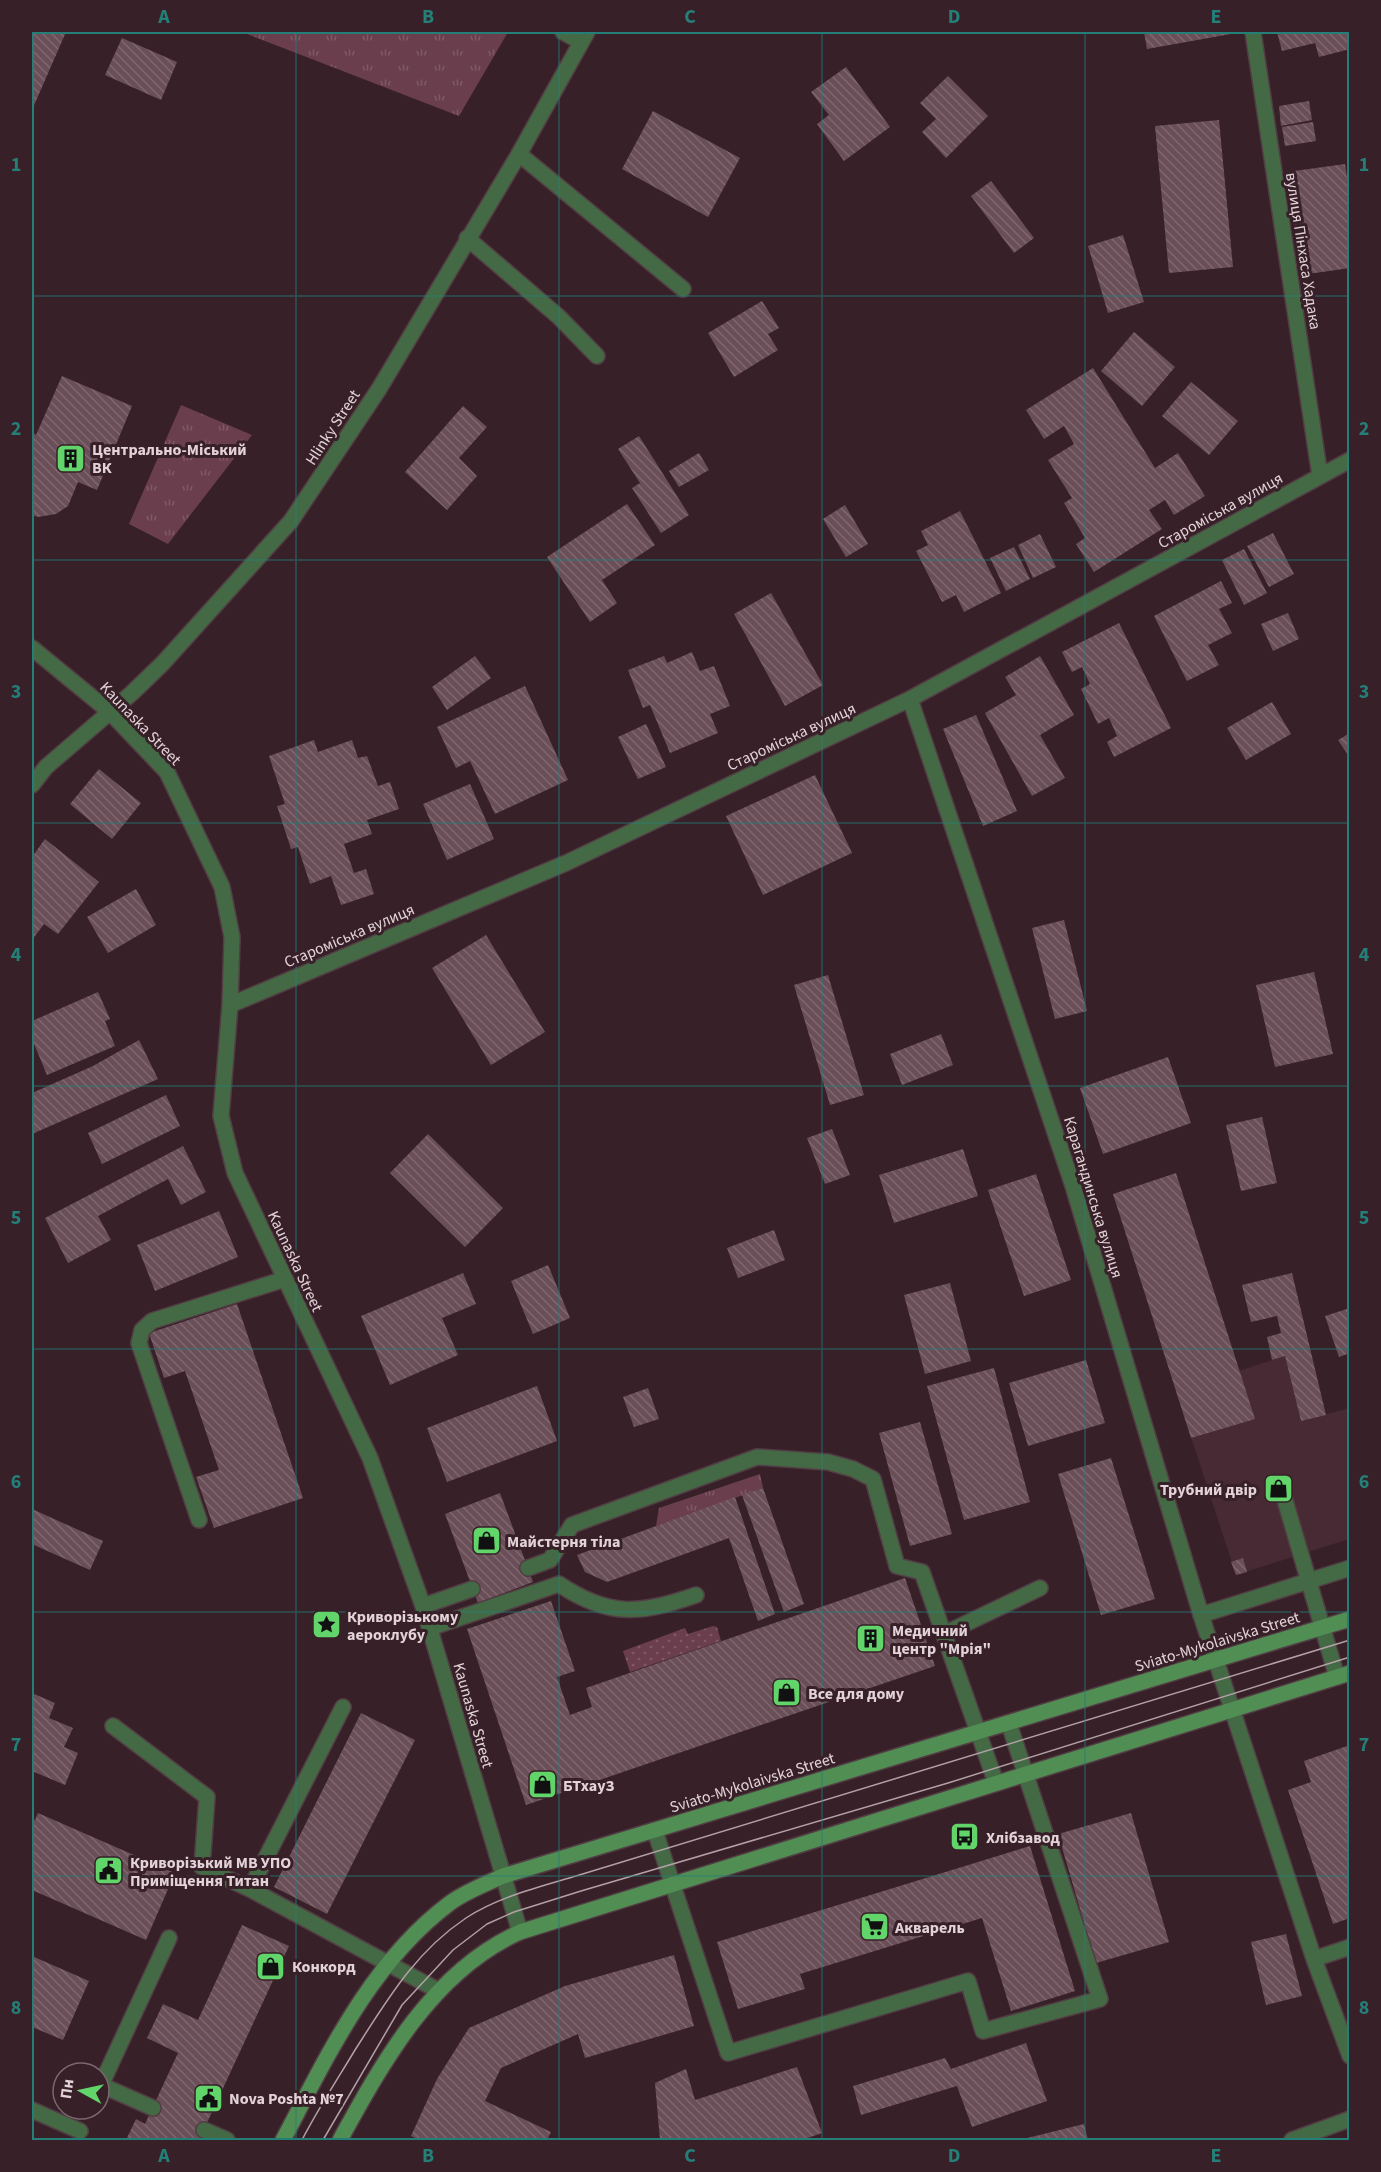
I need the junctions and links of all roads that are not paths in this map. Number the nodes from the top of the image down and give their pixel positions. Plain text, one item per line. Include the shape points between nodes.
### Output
1 (563, 32) edge
2 (1253, 32) edge
3 (584, 37) edge
4 (519, 154) junction
5 (467, 238) junction
6 (683, 289) dead end
7 (597, 356) dead end
8 (1350, 460) edge
9 (1320, 476) junction
10 (32, 648) edge
11 (910, 699) junction
12 (110, 712) junction
13 (32, 785) edge
14 (230, 1005) junction
15 (285, 1279) junction
16 (1284, 1497) dead end
17 (199, 1520) dead end
18 (528, 1568) dead end
19 (1350, 1568) edge
20 (1309, 1581) junction
21 (1040, 1588) dead end
22 (472, 1589) dead end
23 (696, 1595) dead end
24 (423, 1606) junction
25 (1201, 1616) junction
26 (1350, 1619) edge
27 (430, 1628) junction
28 (1322, 1628) junction
29 (944, 1634) junction
30 (1216, 1661) junction
31 (1343, 1675) edge
32 (343, 1707) dead end
33 (1232, 1709) junction
34 (1009, 1724) junction
35 (113, 1726) dead end
36 (978, 1732) junction
37 (1025, 1774) junction
38 (996, 1783) junction
39 (655, 1831) junction
40 (503, 1876) junction
41 (672, 1884) junction
42 (250, 1889) junction
43 (520, 1932) junction
44 (169, 1938) dead end
45 (1350, 1947) edge
46 (1314, 1959) junction
47 (388, 1962) junction
48 (440, 1992) junction
49 (1350, 2056) edge
50 (153, 2108) dead end
51 (32, 2110) edge
52 (1350, 2119) edge
53 (204, 2130) dead end
54 (80, 2131) dead end
55 (227, 2140) edge
56 (283, 2140) edge
57 (340, 2140) edge
58 (1292, 2140) edge

1 - 3 street
2 - 9 street, вулиця Пінхаса Хадака
3 - 4 street, Hlinky Street
4 - 5 street, Hlinky Street
4 - 6 street
5 - 7 street via 559,317
5 - 12 street, Hlinky Street via 379,388 291,520 163,663
8 - 9 street, Староміська вулиця
9 - 11 street, Староміська вулиця
10 - 12 street, Kaunaska Street
11 - 14 street, Староміська вулиця via 566,863
11 - 25 street, Карагандинська вулиця via 1074,1186
12 - 13 street, Hlinky Street via 46,766
12 - 14 street, Kaunaska Street via 167,772 222,887 231,937
14 - 15 street, Kaunaska Street via 222,1116 235,1173
15 - 17 street via 152,1321 142,1330 139,1343
15 - 24 street, Kaunaska Street via 370,1458
16 - 20 street
18 - 29 street via 550,1560 572,1525 757,1457 828,1462 873,1479 897,1566 922,1572
19 - 20 street
20 - 25 street
20 - 28 street
21 - 29 street
22 - 24 street
23 - 27 street via 662,1607 627,1612 575,1595 559,1584
24 - 27 street, Kaunaska Street
25 - 30 street, Карагандинська вулиця
26 - 28 main road, Sviato-Mykolaivska Street
27 - 40 street, Kaunaska Street
28 - 30 main road, Sviato-Mykolaivska Street
28 - 31 street
29 - 36 street
30 - 33 street, Карагандинська вулиця
30 - 34 main road, Sviato-Mykolaivska Street
31 - 33 main road
32 - 42 street
33 - 37 main road
33 - 46 street, Карагандинська вулиця
34 - 36 main road, Sviato-Mykolaivska Street
34 - 37 street
35 - 42 street via 207,1797 202,1867
36 - 38 street
36 - 39 main road, Sviato-Mykolaivska Street
37 - 38 main road
37 - 41 street via 1100,1999 983,2031 968,1981 728,2052
38 - 41 main road
39 - 40 main road, Sviato-Mykolaivska Street
39 - 41 street
40 - 43 street, Kaunaska Street
40 - 47 main road, Sviato-Mykolaivska Street via 452,1901 411,1935
41 - 43 main road
42 - 47 street
43 - 48 main road via 474,1959
44 - 50 street via 101,2085
45 - 46 street
46 - 49 street, Карагандинська вулиця
47 - 48 street
47 - 56 main road, Sviato-Mykolaivska Street via 322,2067
48 - 57 main road via 391,2053
51 - 54 street
52 - 58 street
53 - 55 street

